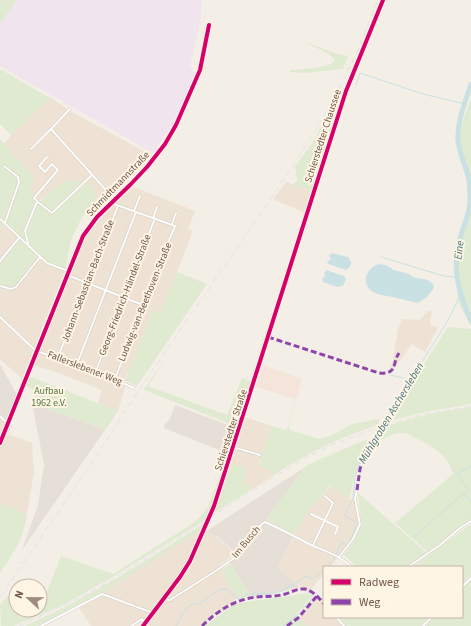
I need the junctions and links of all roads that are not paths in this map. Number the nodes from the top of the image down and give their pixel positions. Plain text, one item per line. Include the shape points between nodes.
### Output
1 (383, 0) edge
2 (209, 25) dead end
3 (70, 109) dead end
4 (51, 129) junction
5 (31, 149) dead end
6 (47, 157) dead end
7 (4, 166) dead end
8 (92, 175) junction
9 (140, 196) dead end
10 (114, 199) junction
11 (38, 202) junction
12 (111, 203) junction
13 (118, 206) junction
14 (157, 207) dead end
15 (135, 212) junction
16 (176, 213) dead end
17 (154, 218) junction
18 (0, 220) edge
19 (4, 223) junction
20 (172, 224) junction
21 (20, 238) junction
22 (29, 247) junction
23 (40, 257) junction
24 (293, 257) joint
25 (0, 261) edge
26 (68, 271) junction
27 (67, 275) junction
28 (87, 283) junction
29 (0, 286) edge
30 (106, 290) junction
31 (124, 298) junction
32 (143, 305) junction
33 (0, 317) edge
34 (36, 351) junction
35 (58, 357) junction
36 (78, 364) junction
37 (96, 372) junction
38 (115, 379) junction
39 (134, 388) dead end
40 (0, 416) edge
41 (8, 424) junction
42 (0, 443) edge
43 (233, 447) junction
44 (260, 455) dead end
45 (357, 490) dead end
46 (325, 496) dead end
47 (311, 514) dead end
48 (325, 520) junction
49 (471, 521) edge
50 (334, 534) dead end
51 (313, 546) junction
52 (337, 556) junction
53 (351, 566) edge
54 (410, 566) edge
55 (471, 578) edge
56 (463, 586) edge
57 (164, 599) junction
58 (153, 613) junction
59 (337, 618) edge
60 (431, 618) edge
61 (146, 622) junction
62 (41, 626) edge
63 (130, 626) edge
64 (143, 626) edge
65 (344, 626) edge
66 (422, 626) edge

1 - 24 street, Schierstedter Chaussee via 346,91
2 - 10 street, Schmidtmannstraße via 200,70 176,125 147,167
3 - 4 street
4 - 5 street
4 - 8 street
6 - 11 street via 39,166 45,172 52,164 58,170 34,198
7 - 19 street via 18,177 19,182
8 - 10 street
8 - 11 street via 52,213
9 - 15 street
10 - 12 street, Schmidtmannstraße
11 - 22 street via 25,231
12 - 13 street
12 - 26 street, Schmidtmannstraße via 83,236
13 - 15 street
13 - 28 street, Johann-Sebastian-Bach-Straße
14 - 17 street, Georg-Friedrich-Händel-Straße
15 - 17 street
15 - 30 street
16 - 20 street
17 - 20 street
17 - 31 street, Georg-Friedrich-Händel-Straße
18 - 19 street
19 - 21 street
20 - 32 street, Ludwig-van-Beethoven-Straße via 175,226
21 - 22 street
21 - 25 street
22 - 23 street
23 - 26 street via 47,263
23 - 29 street via 16,287 11,289
24 - 43 street, Schierstedter Straße
26 - 27 street, Schmidtmannstraße
27 - 28 street
27 - 34 street, Schmidtmannstraße
28 - 30 street
28 - 35 street, Johann-Sebastian-Bach-Straße
30 - 31 street
30 - 36 street
31 - 32 street
31 - 37 street, Georg-Friedrich-Händel-Straße
32 - 38 street, Ludwig-van-Beethoven-Straße
33 - 34 street, Fallerslebener Weg
34 - 35 street, Fallerslebener Weg
34 - 41 street, Schmidtmannstraße
35 - 36 street, Fallerslebener Weg
36 - 37 street, Fallerslebener Weg
37 - 38 street, Fallerslebener Weg
38 - 39 street, Fallerslebener Weg
40 - 41 street
41 - 42 street, Schmidtmannstraße
43 - 44 street, Schierstedter Straße
43 - 57 street, Schierstedter Straße via 214,506 197,545 180,577
45 - 52 street via 355,499 360,524 353,539
46 - 48 street via 333,503
47 - 48 street
48 - 50 street via 338,526
48 - 51 street
49 - 54 street
51 - 52 street, Im Busch
51 - 57 street, Im Busch via 266,522 233,559 170,600
52 - 53 street, Im Busch
55 - 56 street
57 - 58 street, Schierstedter Straße
58 - 61 street, Schierstedter Straße
58 - 62 street via 102,594
59 - 65 street
60 - 66 street
61 - 63 street via 142,618
61 - 64 street, Schierstedter Straße

